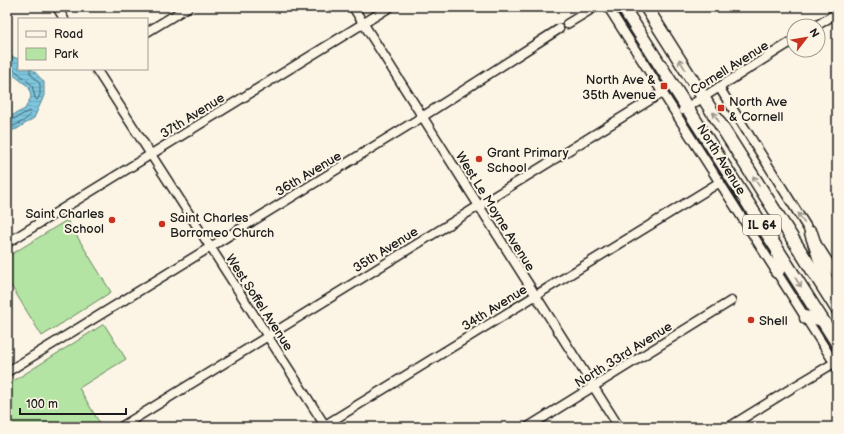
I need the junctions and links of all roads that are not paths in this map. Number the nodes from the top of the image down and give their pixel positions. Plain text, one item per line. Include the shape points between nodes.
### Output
1 (57, 7) edge
2 (188, 7) edge
3 (353, 7) edge
4 (390, 7) edge
5 (595, 7) edge
6 (608, 7) edge
7 (624, 7) edge
8 (646, 7) edge
9 (837, 13) edge
10 (63, 18) edge
11 (826, 20) edge
12 (363, 23) junction
13 (567, 24) dead end
14 (559, 29) dead end
15 (148, 31) edge
16 (786, 45) edge
17 (97, 70) edge
18 (719, 87) junction
19 (663, 92) junction
20 (703, 97) junction
21 (687, 107) junction
22 (677, 114) junction
23 (422, 117) junction
24 (151, 154) junction
25 (720, 182) junction
26 (478, 206) junction
27 (811, 233) junction
28 (7, 243) edge
29 (210, 247) junction
30 (777, 249) junction
31 (774, 274) junction
32 (837, 275) edge
33 (535, 295) junction
34 (732, 301) dead end
35 (837, 308) edge
36 (806, 318) junction
37 (822, 320) junction
38 (268, 336) junction
39 (837, 343) edge
40 (836, 365) edge
41 (7, 372) edge
42 (593, 386) junction
43 (324, 426) edge
44 (121, 427) edge
45 (528, 427) edge
46 (619, 427) edge
47 (729, 427) edge

1 - 10 street
2 - 15 street
3 - 12 street, West Le Moyne Avenue
4 - 12 street, 37th Avenue
5 - 13 street
6 - 19 street, North Avenue
7 - 21 main road, North Avenue / IL 64
20 -> 8 main road, North Avenue / IL 64
9 - 11 street
12 - 23 street, West Le Moyne Avenue
12 - 24 street, 37th Avenue
14 - 23 street, 36th Avenue
16 - 18 street, Cornell Avenue
17 - 24 street, West Soffel Avenue
18 - 20 street, Cornell Avenue
27 -> 18 street
19 - 22 street, North Avenue
19 - 26 street, 35th Avenue
20 - 21 street, Cornell Avenue
35 -> 20 main road, North Avenue / IL 64
21 - 22 street, Cornell Avenue
21 - 30 main road, North Avenue / IL 64
22 - 25 street, North Avenue
23 - 26 street, West Le Moyne Avenue
23 - 29 street, 36th Avenue
24 - 28 street, 37th Avenue
24 - 29 street, West Soffel Avenue
25 - 31 street, North Avenue
25 - 33 street, 34th Avenue
26 - 33 street, West Le Moyne Avenue
26 - 38 street, 35th Avenue
27 - 32 street
27 - 35 main road
29 - 38 street, West Soffel Avenue
29 - 41 street, 36th Avenue
30 - 31 main road via 780,269
30 -> 37 main road, North Avenue / IL 64
31 - 36 street, North Avenue
33 - 42 street, West Le Moyne Avenue
33 - 43 street, 34th Avenue
34 - 42 street, North 33rd Avenue
36 - 37 main road
36 - 40 street, North Avenue
37 - 39 main road, North Avenue / IL 64
38 - 43 street, West Soffel Avenue
38 - 44 street, 35th Avenue
40 - 47 street via 787,391
42 - 45 street, North 33rd Avenue
42 - 46 street, West Le Moyne Avenue

